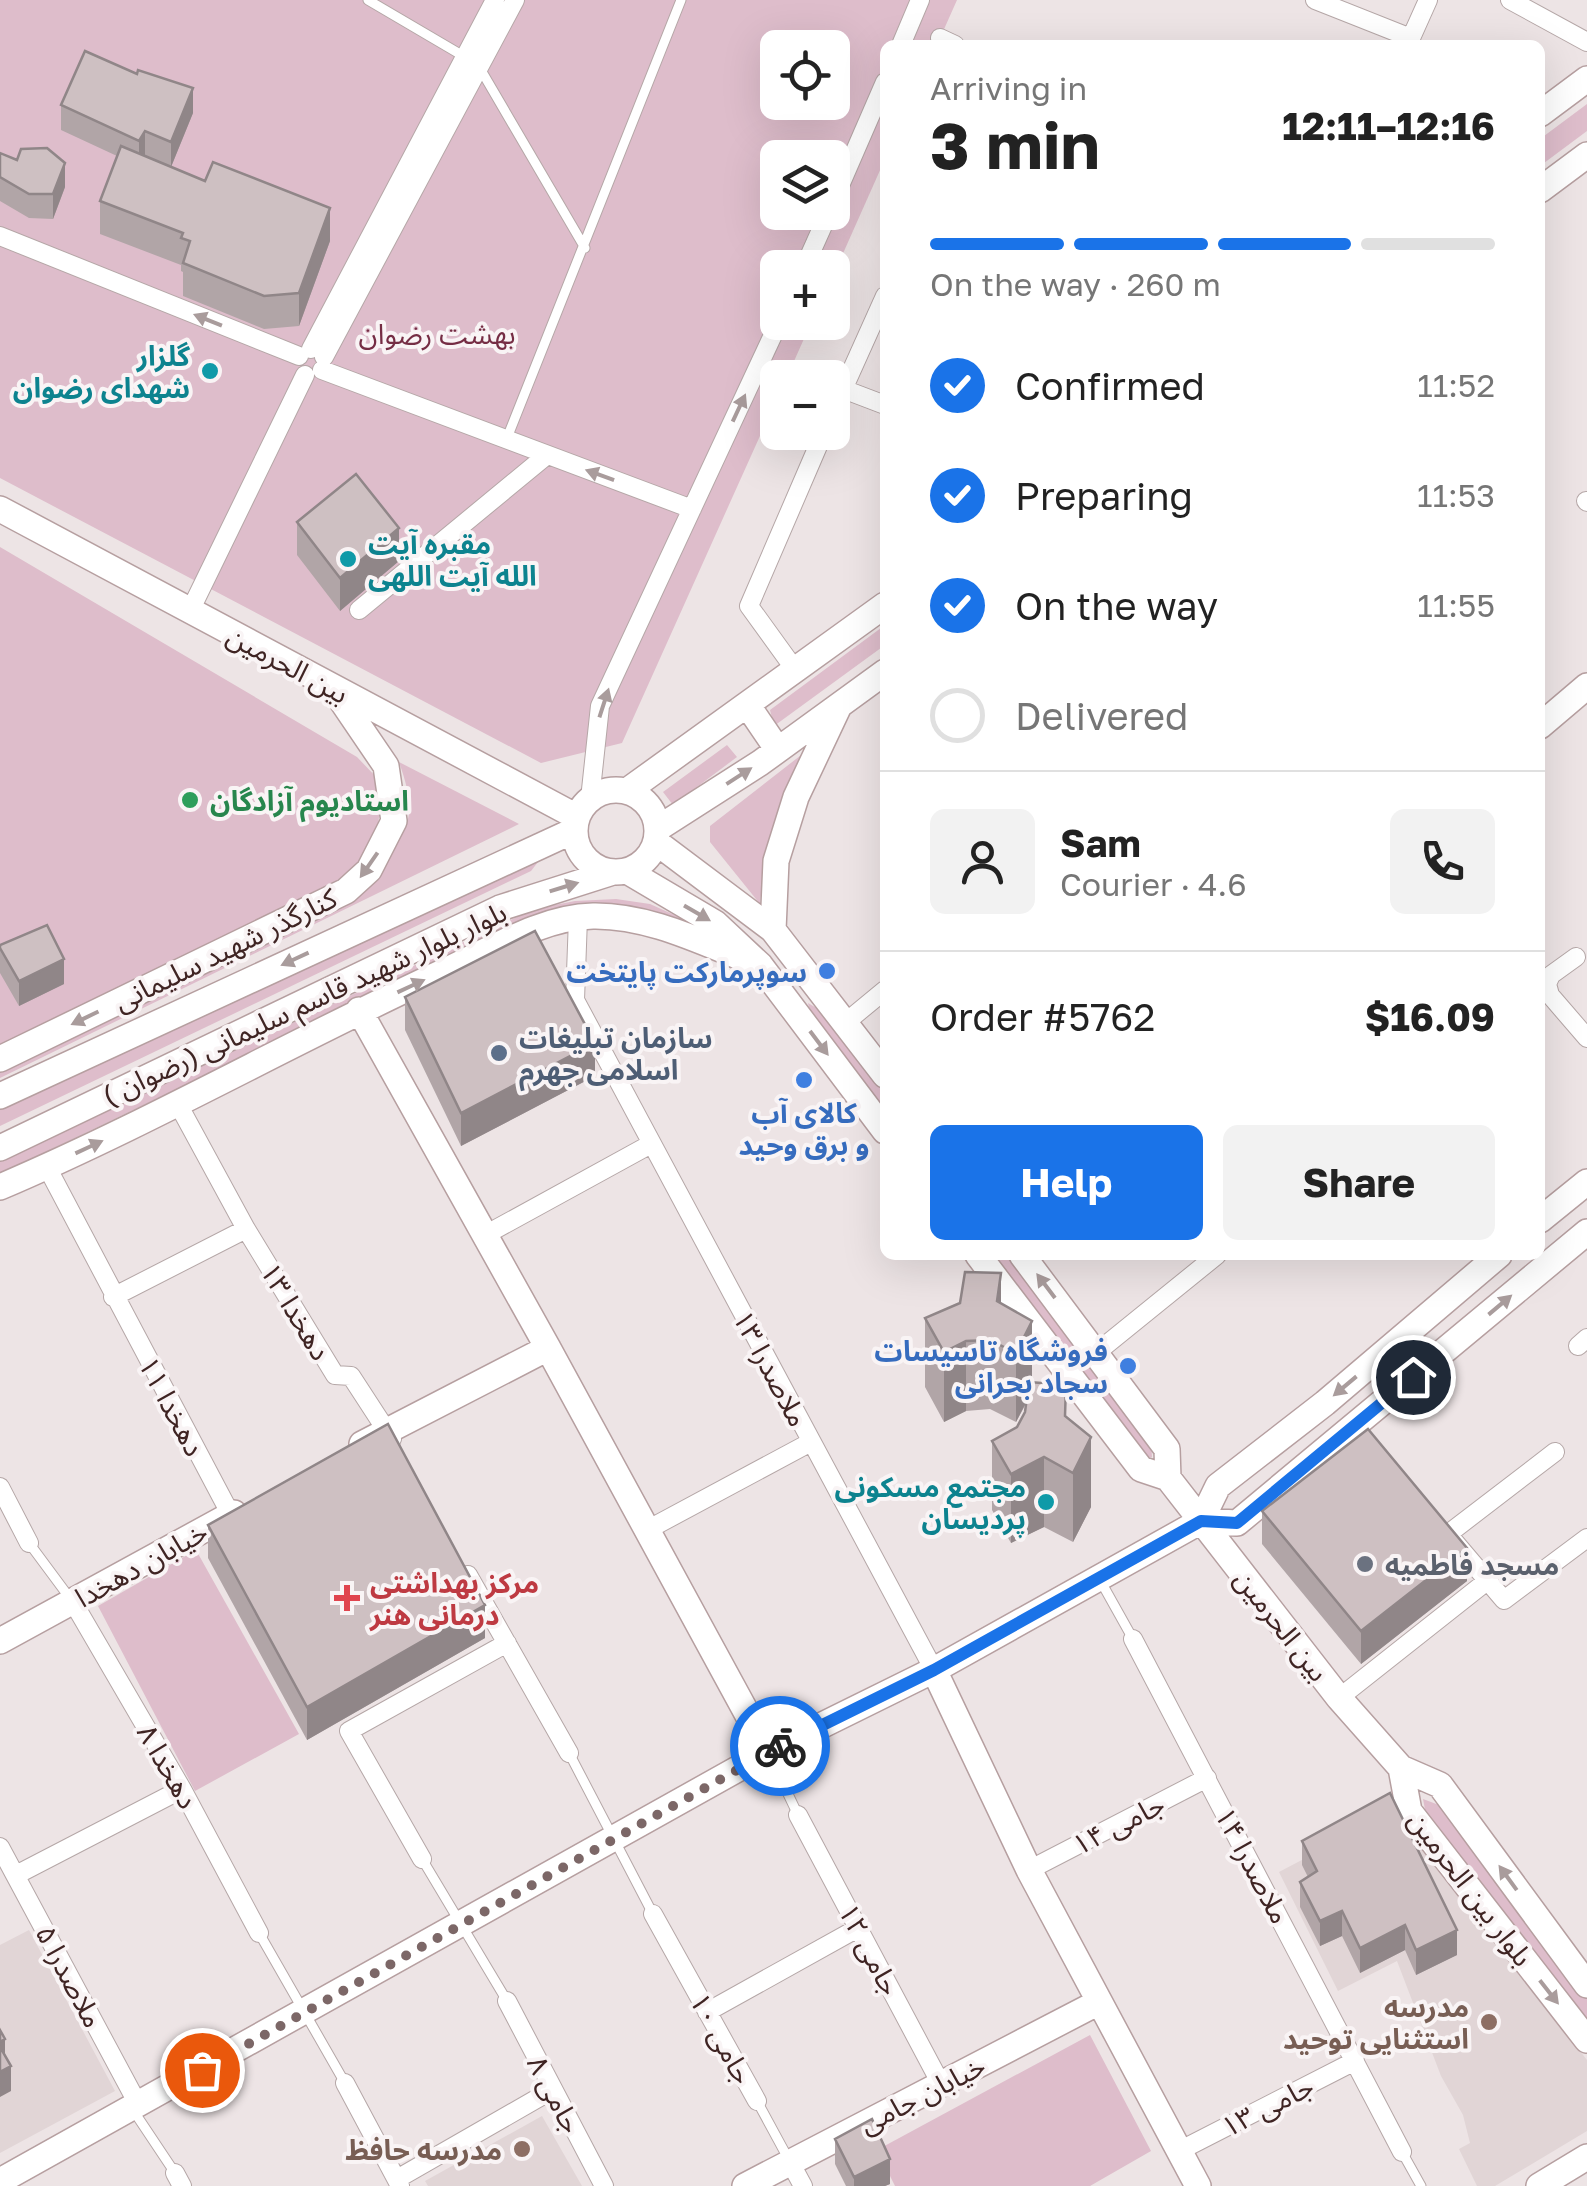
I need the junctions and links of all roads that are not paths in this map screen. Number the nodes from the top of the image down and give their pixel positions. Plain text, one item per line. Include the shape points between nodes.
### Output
1 (368, 0) edge
2 (495, 0) edge
3 (515, 0) edge
4 (681, 0) edge
5 (920, 0) edge
6 (1315, 0) edge
7 (1428, 0) edge
8 (1510, 0) edge
9 (903, 40) edge
10 (1587, 42) edge
11 (472, 61) junction
12 (1587, 79) edge
13 (880, 94) edge
14 (1545, 110) edge
15 (1587, 156) edge
16 (850, 163) edge
17 (1545, 186) edge
18 (0, 236) edge
19 (585, 248) junction
20 (880, 307) edge
21 (771, 340) edge
22 (312, 362) junction
23 (850, 374) edge
24 (850, 392) edge
25 (880, 403) edge
26 (507, 438) junction
27 (816, 450) edge
28 (547, 455) junction
29 (0, 509) edge
30 (692, 509) junction
31 (880, 609) edge
32 (359, 610) dead end
33 (190, 611) junction
34 (796, 671) junction
35 (880, 676) edge
36 (1587, 686) edge
37 (332, 687) junction
38 (748, 706) junction
39 (839, 706) junction
40 (1545, 714) edge
41 (778, 750) junction
42 (627, 790) junction
43 (580, 815) junction
44 (657, 836) junction
45 (620, 872) junction
46 (578, 918) junction
47 (772, 930) junction
48 (1576, 956) dead end
49 (760, 966) junction
50 (814, 984) junction
51 (880, 994) edge
52 (790, 1006) junction
53 (359, 1010) junction
54 (846, 1023) junction
55 (1587, 1038) edge
56 (0, 1059) edge
57 (880, 1067) edge
58 (0, 1096) edge
59 (178, 1104) junction
60 (880, 1124) edge
61 (651, 1144) junction
62 (0, 1148) edge
63 (47, 1167) junction
64 (1587, 1182) edge
65 (0, 1187) edge
66 (1545, 1216) edge
67 (246, 1229) junction
68 (1587, 1232) edge
69 (485, 1235) junction
70 (982, 1260) edge
71 (1026, 1260) edge
72 (1212, 1260) edge
73 (1493, 1260) edge
74 (113, 1297) junction
75 (548, 1348) junction
76 (1096, 1353) junction
77 (386, 1430) junction
78 (812, 1442) junction
79 (1555, 1452) dead end
80 (335, 1458) edge
81 (1249, 1462) junction
82 (405, 1463) edge
83 (1168, 1478) junction
84 (0, 1487) edge
85 (1274, 1492) junction
86 (240, 1510) joint
87 (1201, 1521) junction
88 (648, 1530) junction
89 (1587, 1538) edge
90 (29, 1543) joint
91 (461, 1561) edge
92 (1100, 1580) junction
93 (1488, 1580) junction
94 (73, 1602) junction
95 (1133, 1639) joint
96 (0, 1641) edge
97 (507, 1643) junction
98 (934, 1670) junction
99 (1339, 1698) junction
100 (768, 1752) junction
101 (568, 1753) joint
102 (1401, 1768) junction
103 (1207, 1778) junction
104 (182, 1789) junction
105 (798, 1815) joint
106 (614, 1838) junction
107 (0, 1847) edge
108 (422, 1859) joint
109 (1029, 1870) junction
110 (16, 1875) junction
111 (653, 1914) joint
112 (460, 1922) junction
113 (858, 1928) junction
114 (259, 1934) joint
115 (1587, 1985) edge
116 (506, 2001) joint
117 (1099, 2002) junction
118 (305, 2012) junction
119 (706, 2012) junction
120 (1587, 2040) edge
121 (1356, 2061) junction
122 (345, 2083) joint
123 (941, 2084) junction
124 (552, 2090) junction
125 (757, 2101) joint
126 (136, 2108) junction
127 (1179, 2152) junction
128 (1402, 2152) joint
129 (1587, 2157) edge
130 (790, 2162) junction
131 (179, 2180) edge
132 (0, 2182) edge
133 (398, 2182) edge
134 (604, 2186) edge
135 (745, 2186) edge
136 (803, 2186) edge
137 (1198, 2186) edge
138 (1421, 2186) edge
139 (1539, 2186) edge

1 - 11 lane
2 - 11 street
3 - 11 street
4 - 19 lane
5 - 9 street
6 - 7 street via 1411,38
8 - 10 street
11 - 19 lane
11 - 22 street
12 - 14 main road
13 - 16 street
15 - 17 main road
22 -> 18 street
19 - 26 lane
20 - 23 street
30 -> 21 street
22 - 26 street
22 - 33 street
24 - 25 street
26 - 28 street
27 - 34 street via 749,606
30 -> 28 street
28 - 32 street
29 - 33 main road, بین الحرمین
43 -> 30 street via 600,706
31 - 34 main road
33 - 37 main road, بین الحرمین
34 - 38 main road
35 - 39 main road
36 - 40 main road
37 - 43 main road, بین الحرمین
37 -> 56 main road, کنارگذر شهید سلیمانی via 386,766 394,821 369,870 346,890
38 - 41 main road
38 - 42 main road
39 - 41 main road
39 - 47 main road via 796,797 776,861
44 -> 41 main road
42 - 43 main road via 614,789
42 - 44 main road via 648,805
43 - 45 main road via 582,854 600,869
43 -> 58 main road, بلوار بلوار شهید قاسم سلیمانی (رضوان )
44 - 45 main road via 640,865
44 - 47 main road
45 -> 49 main road via 715,924
62 -> 45 main road, بلوار بلوار شهید قاسم سلیمانی (رضوان ) via 500,908
46 - 49 main road via 640,920
53 -> 46 main road via 550,922
46 - 61 street, ملاصدرا ۱۳ via 575,1000
47 - 50 main road
48 - 55 street via 1547,984
49 - 52 main road
50 - 52 main road
50 - 54 main road
51 - 54 street
52 -> 60 main road
53 - 59 main road
53 - 69 main road
54 - 57 main road
63 -> 59 main road
59 - 67 street
61 - 69 street
61 - 78 street, ملاصدرا ۱۳
63 - 65 main road
63 - 74 street, دهخدا ۱۱
64 - 66 main road
67 - 74 street
67 - 77 street, دهخدا ۱۳ via 336,1375 351,1376
85 -> 68 main road via 1361,1432
69 - 75 main road
70 - 83 main road via 1141,1469
76 -> 71 main road
72 - 76 street
73 -> 81 main road
74 - 86 street, دهخدا ۱۱
75 - 77 main road
75 - 88 main road
76 - 83 main road via 1167,1449
77 - 80 main road
77 - 82 street
78 - 88 street
78 - 98 street, ملاصدرا ۱۳
79 - 93 street via 1442,1527
81 - 85 main road via 1262,1486
81 - 87 main road via 1218,1486
83 - 87 main road, بین الحرمین
84 - 90 street
85 - 87 main road via 1237,1523
86 - 94 main road, خیابان دهخدا
87 - 92 main road
87 - 99 main road, بین الحرمین
88 - 100 main road
89 - 93 street via 1504,1600
90 - 94 lane
91 - 97 street
92 - 95 lane, ملاصدرا ۱۴
92 - 98 main road
93 - 99 street
94 - 96 main road, خیابان دهخدا
94 - 104 street, دهخدا ۸
95 - 103 street, ملاصدرا ۱۴
97 - 101 street
97 - 108 street via 349,1731
98 - 100 main road
98 - 109 main road
99 - 102 main road, بین الحرمین
100 - 105 lane
100 - 106 main road
101 - 106 lane
115 -> 102 main road, بلوار بین الحرمین via 1440,1785
102 -> 120 main road, بلوار بین الحرمین via 1409,1811
103 - 109 street, جامی ۱۴
103 - 121 street, ملاصدرا ۱۴
104 - 110 street
104 - 114 street, دهخدا ۸
105 - 113 street, جامی ۱۲
106 - 111 lane
106 - 112 main road
107 - 110 street, ملاصدرا ۵
108 - 112 lane
109 - 117 main road
110 - 126 street, ملاصدرا ۵
111 - 119 street, جامی ۱۰
112 - 116 lane
112 - 118 main road
113 - 119 street
113 - 123 street, جامی ۱۲
114 - 118 lane
116 - 124 street, جامی ۸
117 - 123 main road, خیابان جامی
117 - 127 main road
118 - 122 lane
118 - 126 main road
119 - 125 street, جامی ۱۰
121 - 127 street, جامی ۱۳
121 - 128 street, ملاصدرا ۱۴
122 - 133 street
123 - 130 main road, خیابان جامی
124 - 133 street
124 - 134 street, جامی ۸
125 - 130 lane, جامی ۱۰
126 - 131 lane
126 - 132 main road
127 - 137 main road
128 - 138 lane
129 - 139 main road
130 - 135 main road, خیابان جامی
130 - 136 street

